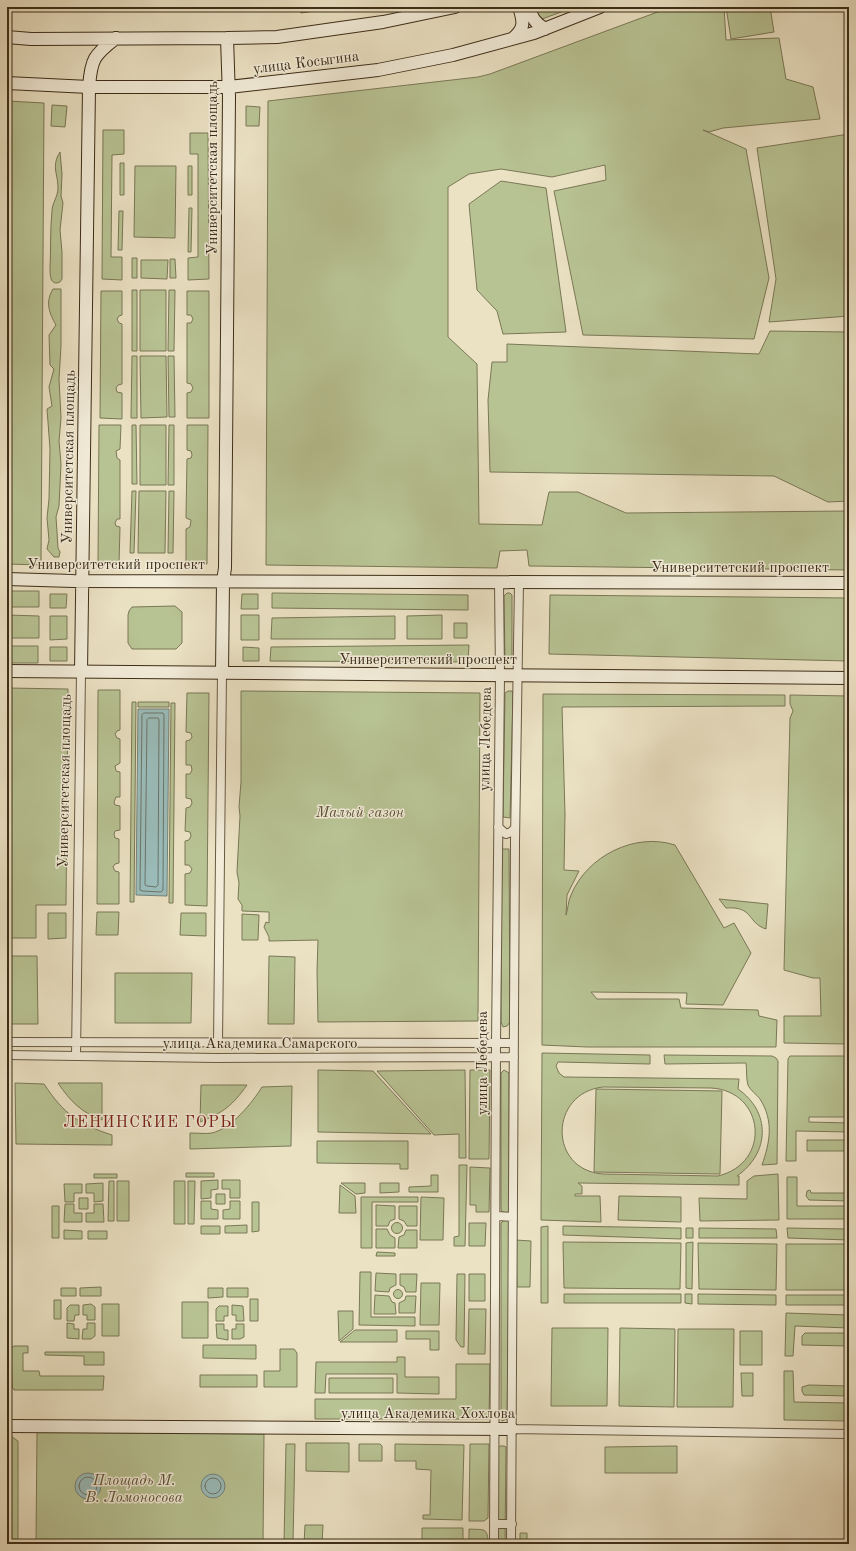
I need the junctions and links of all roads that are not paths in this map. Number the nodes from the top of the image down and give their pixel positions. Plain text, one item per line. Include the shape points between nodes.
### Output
1 (455, 7) edge
2 (519, 7) edge
3 (528, 7) edge
4 (600, 7) edge
5 (545, 29) junction
6 (7, 37) edge
7 (116, 38) junction
8 (227, 38) junction
9 (512, 39) junction
10 (7, 83) edge
11 (89, 87) junction
12 (228, 87) junction
13 (7, 579) edge
14 (83, 581) junction
15 (223, 581) junction
16 (499, 582) junction
17 (518, 582) junction
18 (849, 583) edge
19 (7, 671) edge
20 (81, 672) junction
21 (222, 673) junction
22 (500, 676) junction
23 (518, 676) junction
24 (849, 678) edge
25 (498, 827) junction
26 (515, 828) junction
27 (7, 1042) edge
28 (77, 1042) junction
29 (218, 1042) junction
30 (496, 1043) junction
31 (513, 1043) junction
32 (7, 1055) edge
33 (76, 1056) junction
34 (496, 1057) junction
35 (514, 1057) junction
36 (496, 1216) junction
37 (513, 1217) junction
38 (7, 1426) edge
39 (512, 1429) junction
40 (495, 1430) junction
41 (849, 1434) edge
42 (494, 1524) junction
43 (512, 1524) junction
44 (494, 1544) edge
45 (511, 1544) edge

1 - 8 main road, улица Косыгина via 384,22 322,31 277,37
2 - 9 main road via 523,22 520,33
3 - 5 main road via 532,18
4 - 5 main road, улица Косыгина
5 - 9 main road, улица Косыгина
6 - 7 main road, улица Косыгина
7 - 8 main road, улица Косыгина
7 - 11 main road, Университетская площадь via 93,60
8 - 12 main road, Университетская площадь
9 - 12 main road, улица Косыгина via 453,55 378,70
10 - 11 main road, улица Косыгина
11 - 12 main road, улица Косыгина
11 - 14 main road, Университетская площадь
12 - 15 main road, Университетская площадь
13 - 14 main road, Университетский проспект
14 - 15 main road, Университетский проспект
14 - 20 main road, Университетская площадь
15 - 16 main road, Университетский проспект
15 - 21 main road, Университетская площадь
16 - 17 main road, Университетский проспект
16 - 22 street, улица Лебедева
17 - 18 main road, Университетский проспект
17 - 23 street, улица Лебедева
19 - 20 main road, Университетский проспект
20 - 21 main road, Университетский проспект
20 - 28 street, Университетская площадь
21 - 22 main road, Университетский проспект
21 - 29 street, Университетская площадь
22 - 23 main road, Университетский проспект
22 - 25 street, улица Лебедева
23 - 24 main road, Университетский проспект
23 - 26 street, улица Лебедева
25 - 26 street via 506,834
25 - 30 street, улица Лебедева
26 - 31 street, улица Лебедева
27 - 28 street, улица Академика Самарского
28 - 29 street, улица Академика Самарского
28 - 33 street, Университетская площадь
29 - 30 street, улица Академика Самарского
30 - 31 street, улица Академика Самарского
30 - 34 street, улица Лебедева
31 - 35 street, улица Лебедева
32 - 33 street, улица Академика Самарского
33 - 34 street, улица Академика Самарского
34 - 35 street, улица Академика Самарского
34 - 36 street, улица Лебедева
35 - 37 street, улица Лебедева
36 - 37 street
36 - 40 street, улица Лебедева
37 - 39 street, улица Лебедева
38 - 40 main road, улица Академика Хохлова
39 - 40 main road, улица Академика Хохлова
39 - 41 street, улица Академика Хохлова
39 - 43 street, улица Лебедева
40 - 42 street, улица Лебедева
42 - 43 street
42 - 44 street, улица Лебедева
43 - 45 street, улица Лебедева

